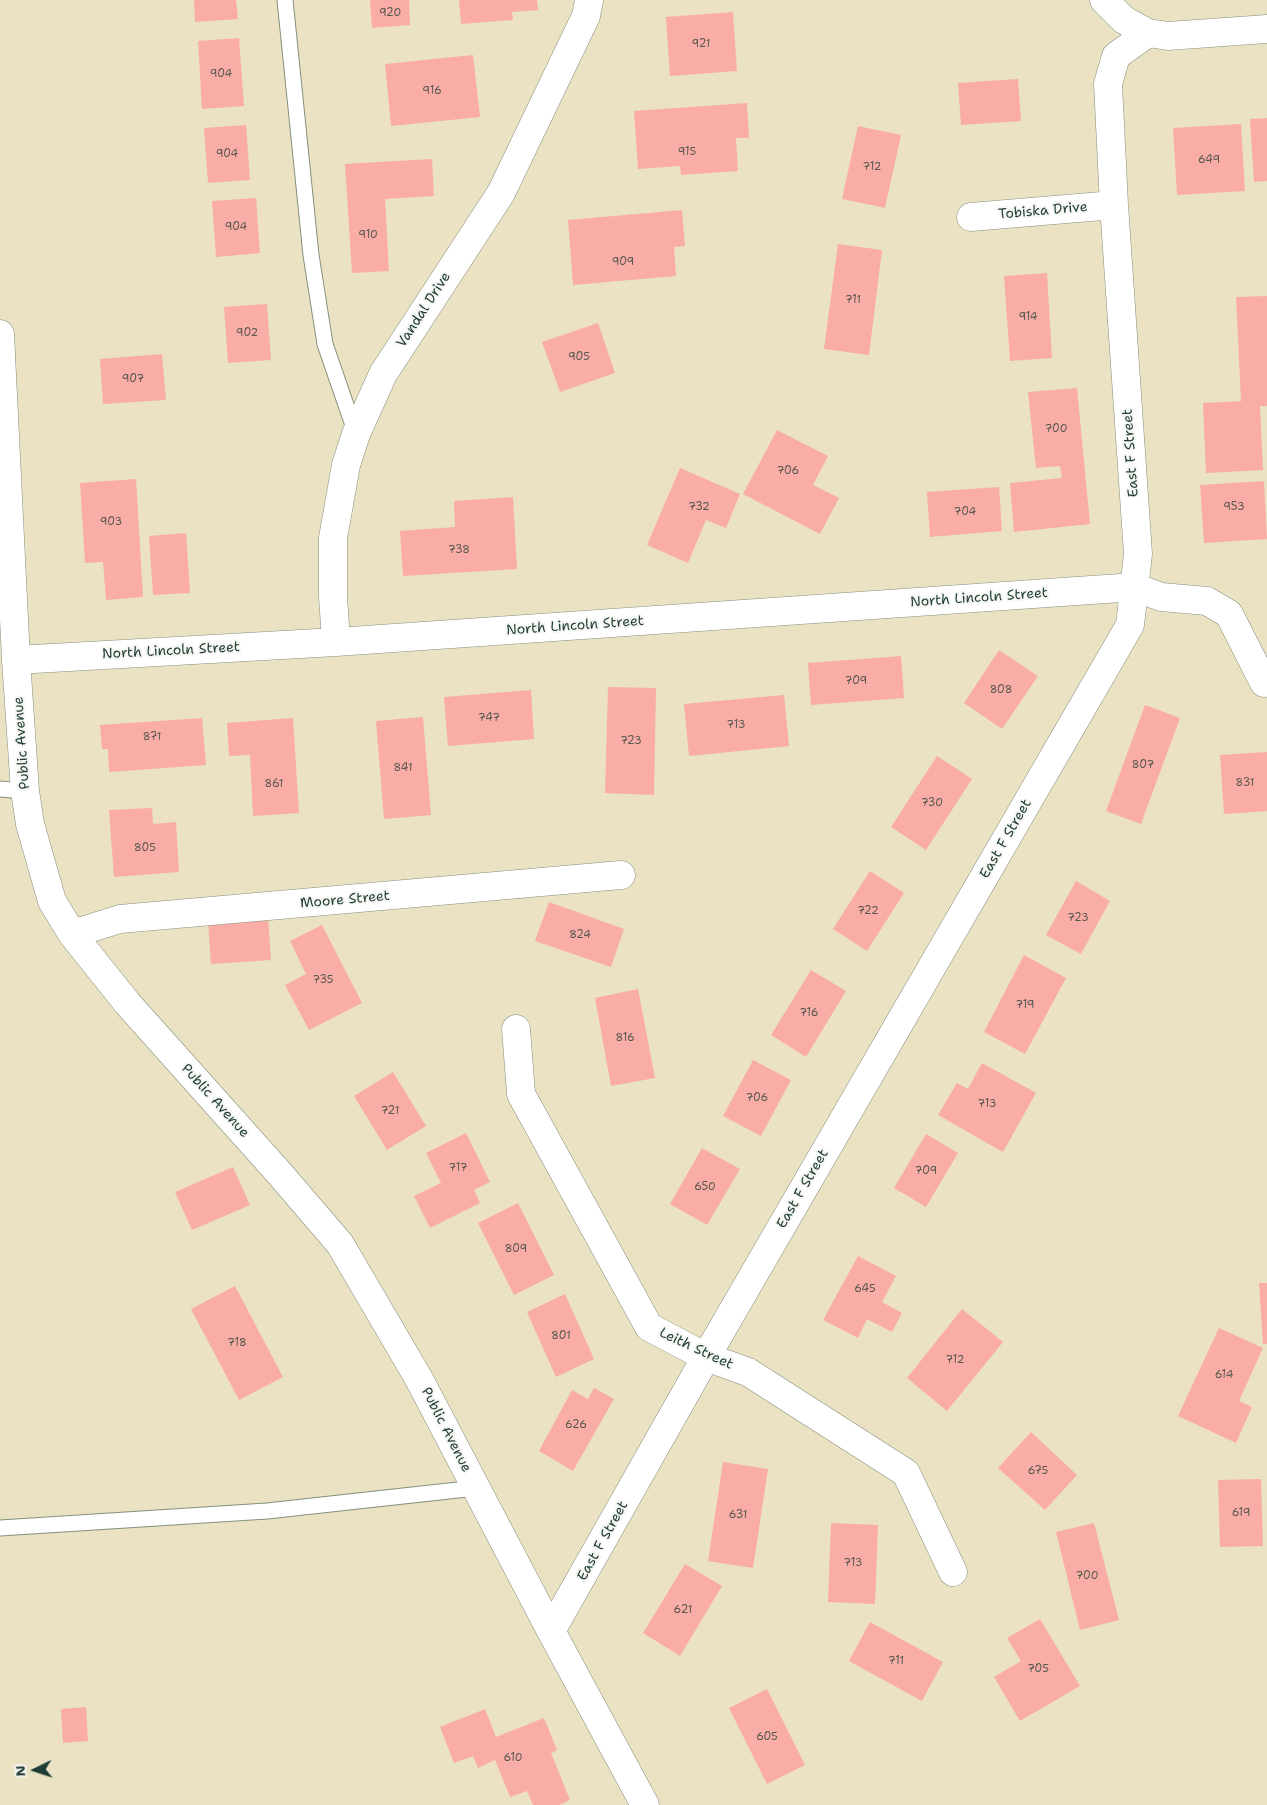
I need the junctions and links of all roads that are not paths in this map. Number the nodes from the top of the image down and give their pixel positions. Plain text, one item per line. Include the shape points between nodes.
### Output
1 (285, 0) edge
2 (589, 0) edge
3 (1104, 0) edge
4 (1267, 29) edge
5 (1148, 34) junction
6 (1114, 205) junction
7 (971, 217) dead end
8 (0, 334) edge
9 (1, 361) edge
10 (356, 434) junction
11 (1135, 587) junction
12 (336, 642) junction
13 (16, 660) junction
14 (1264, 683) dead end
15 (12, 790) edge
16 (621, 875) dead end
17 (72, 934) junction
18 (516, 1029) dead end
19 (706, 1357) junction
20 (476, 1488) junction
21 (0, 1528) edge
22 (953, 1572) dead end
23 (551, 1631) junction
24 (645, 1805) edge

1 - 10 lane via 311,255 325,344
2 - 10 street, Vandal Drive via 586,16 501,193 382,374
3 - 5 street via 1124,20
4 - 5 street via 1168,36
5 - 6 street, East F Street via 1116,56 1108,84
6 - 7 street, Tobiska Drive
6 - 11 street, East F Street via 1138,554
8 - 9 street, Public Avenue
9 - 13 street, Public Avenue
10 - 12 street, Vandal Drive via 346,465 333,538
11 - 12 street, North Lincoln Street
11 - 14 street via 1162,597 1207,601 1229,614
11 - 19 street, East F Street via 1130,625
12 - 13 street, North Lincoln Street
13 - 15 street, Public Avenue
15 - 17 street, Public Avenue via 30,824 52,901
16 - 17 street, Moore Street via 120,919
17 - 20 street, Public Avenue via 128,1004 340,1244 419,1379
18 - 19 street, Leith Street via 521,1094 649,1328
19 - 22 street, Leith Street via 748,1372 906,1473
19 - 23 street, East F Street
20 - 21 lane via 267,1511
20 - 23 street, Public Avenue
23 - 24 street, Public Avenue

